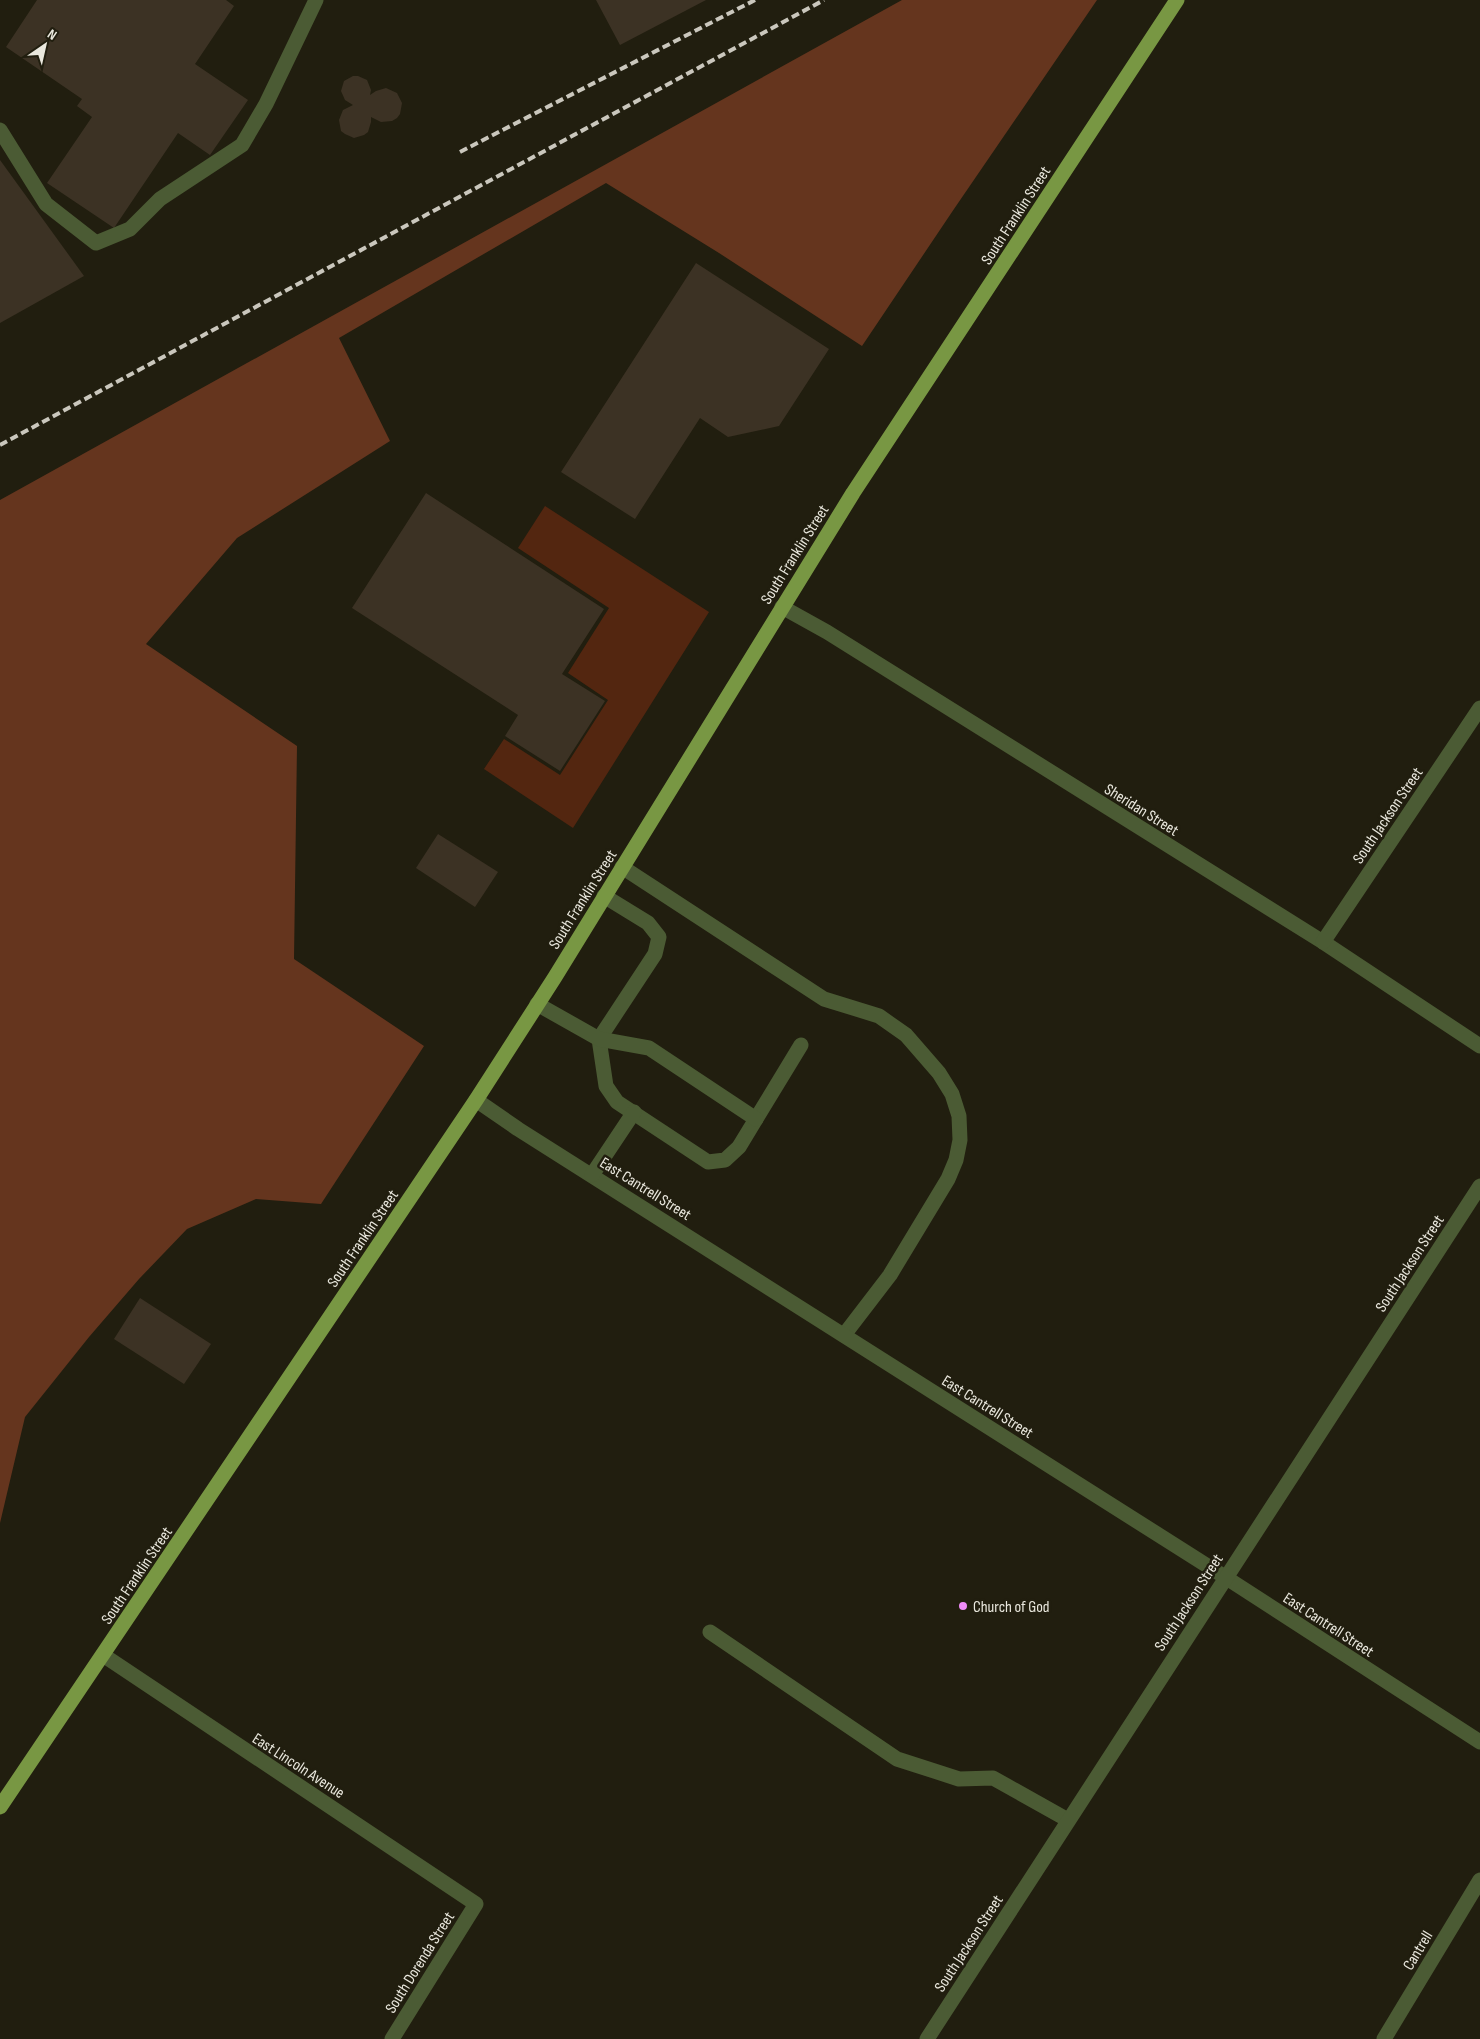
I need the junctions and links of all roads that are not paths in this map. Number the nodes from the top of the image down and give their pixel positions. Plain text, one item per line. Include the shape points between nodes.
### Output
1 (316, 0) edge
2 (1177, 0) edge
3 (0, 130) edge
4 (782, 607) junction
5 (1480, 708) edge
6 (622, 867) junction
7 (604, 896) junction
8 (1323, 942) junction
9 (538, 1004) junction
10 (599, 1040) junction
11 (801, 1045) dead end
12 (1480, 1046) edge
13 (476, 1100) junction
14 (634, 1112) junction
15 (756, 1119) junction
16 (592, 1175) junction
17 (1480, 1186) edge
18 (844, 1335) junction
19 (1225, 1577) junction
20 (710, 1632) dead end
21 (103, 1655) junction
22 (1480, 1742) edge
23 (0, 1806) edge
24 (1068, 1820) junction
25 (1480, 1880) edge
26 (476, 1904) joint
27 (392, 2039) edge
28 (927, 2039) edge
29 (1384, 2039) edge

1 - 3 street via 266,104 242,145 160,199 130,229 96,243 46,204
2 - 4 main road, South Franklin Street via 853,493
4 - 6 main road, South Franklin Street
4 - 8 street, Sheridan Street
5 - 8 street, South Jackson Street
6 - 7 main road, South Franklin Street
6 - 18 street via 824,999 879,1016 906,1036 939,1073 952,1094 959,1116 960,1140 948,1179 890,1275
7 - 9 main road, South Franklin Street
7 - 10 street via 648,923 659,937 655,954
8 - 12 street, Sheridan Street
9 - 10 street
9 - 13 main road, South Franklin Street
10 - 14 street via 606,1086 617,1102
10 - 15 street via 649,1048
11 - 15 street
13 - 16 street, East Cantrell Street
13 - 21 main road, South Franklin Street
14 - 15 street via 708,1162 725,1160 739,1147
14 - 16 street
16 - 18 street, East Cantrell Street
17 - 19 street, South Jackson Street
18 - 19 street, East Cantrell Street
19 - 22 street, East Cantrell Street
19 - 24 street, South Jackson Street
20 - 24 street via 897,1759 959,1779 993,1778
21 - 23 main road, South Franklin Street
21 - 26 street, East Lincoln Avenue
24 - 28 street, South Jackson Street
25 - 29 street, Cantrell
26 - 27 street, South Dorenda Street

